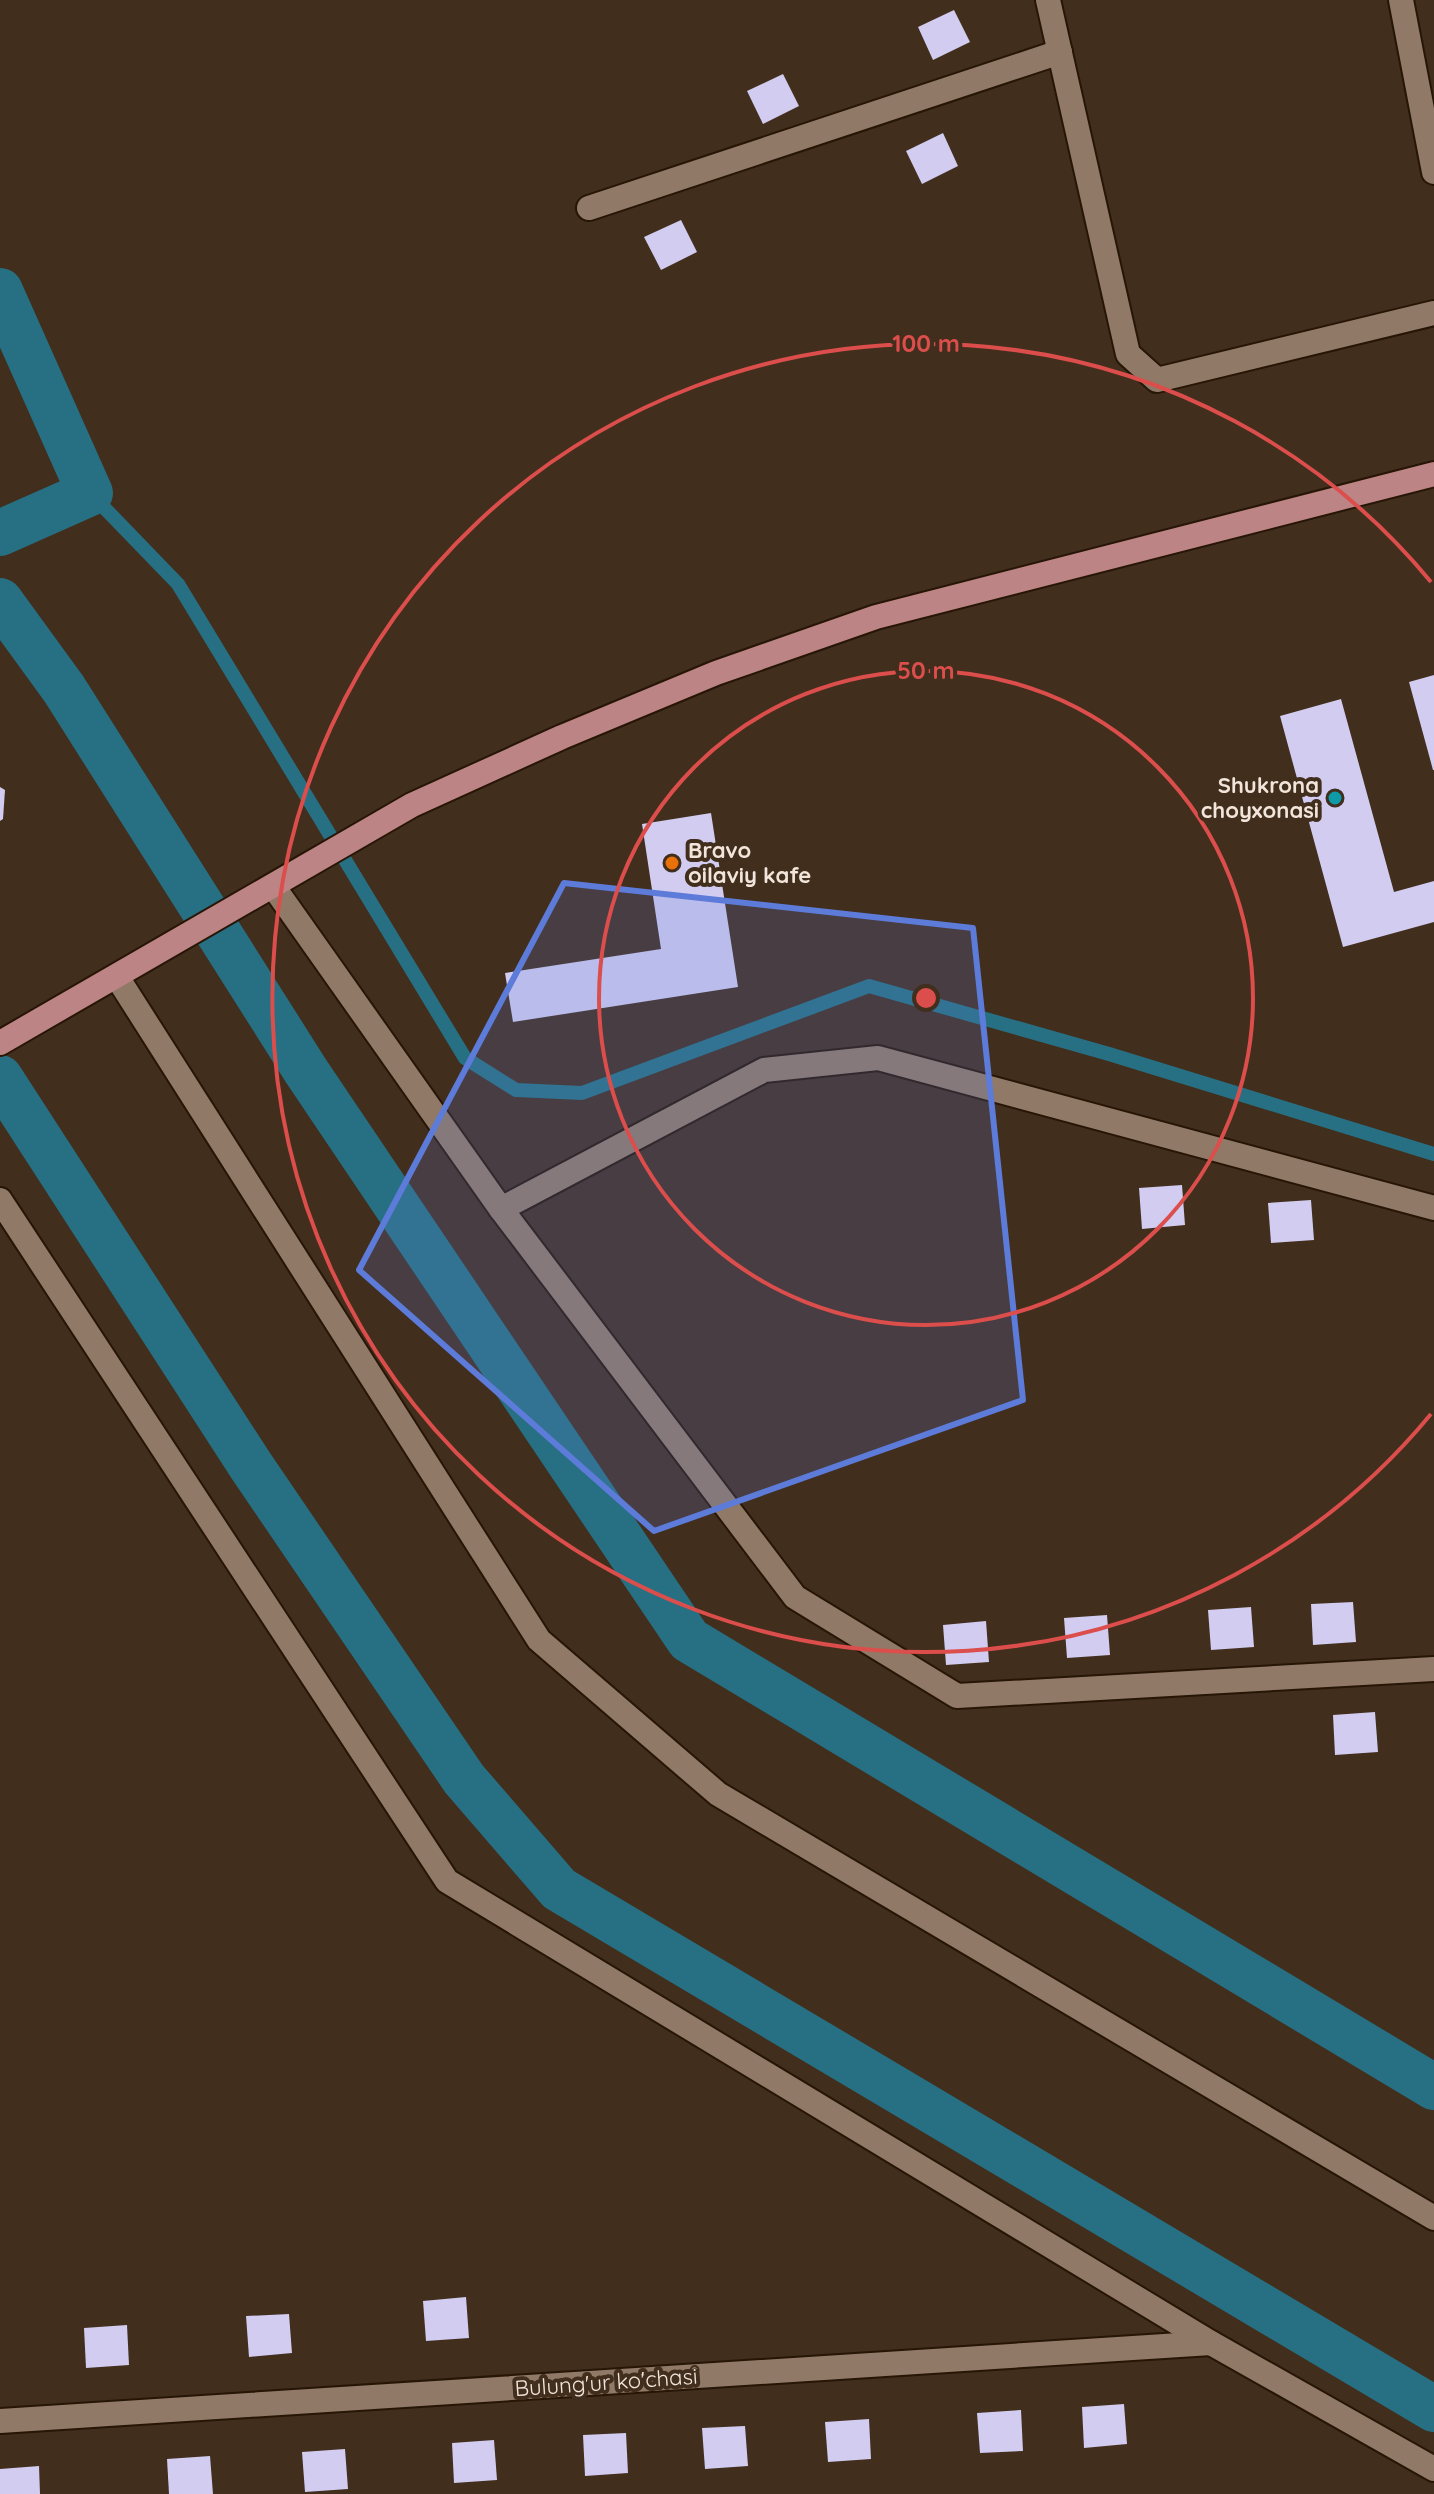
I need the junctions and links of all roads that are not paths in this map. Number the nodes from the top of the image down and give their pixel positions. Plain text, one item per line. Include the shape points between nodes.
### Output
1 (1048, 0) edge
2 (1401, 0) edge
3 (1060, 52) junction
4 (1431, 144) edge
5 (1434, 172) edge
6 (589, 208) dead end
7 (1434, 313) edge
8 (1434, 474) edge
9 (263, 892) junction
10 (117, 977) junction
11 (0, 1043) edge
12 (0, 1200) edge
13 (1434, 1208) edge
14 (501, 1209) junction
15 (1434, 1669) edge
16 (1434, 2218) edge
17 (1211, 2343) junction
18 (0, 2421) edge
19 (1434, 2469) edge

1 - 3 street
2 - 4 street
3 - 6 street
3 - 7 street via 1128,354 1157,380
4 - 5 street
8 - 9 main road via 876,617 716,673 412,805
9 - 10 main road
9 - 14 street
10 - 11 main road
10 - 16 street via 539,1640 718,1794
12 - 17 street via 447,1881
13 - 14 street via 878,1058 764,1070
14 - 15 street via 795,1597 957,1696
17 - 18 street, Bulung'ur ko'chasi
17 - 19 street

